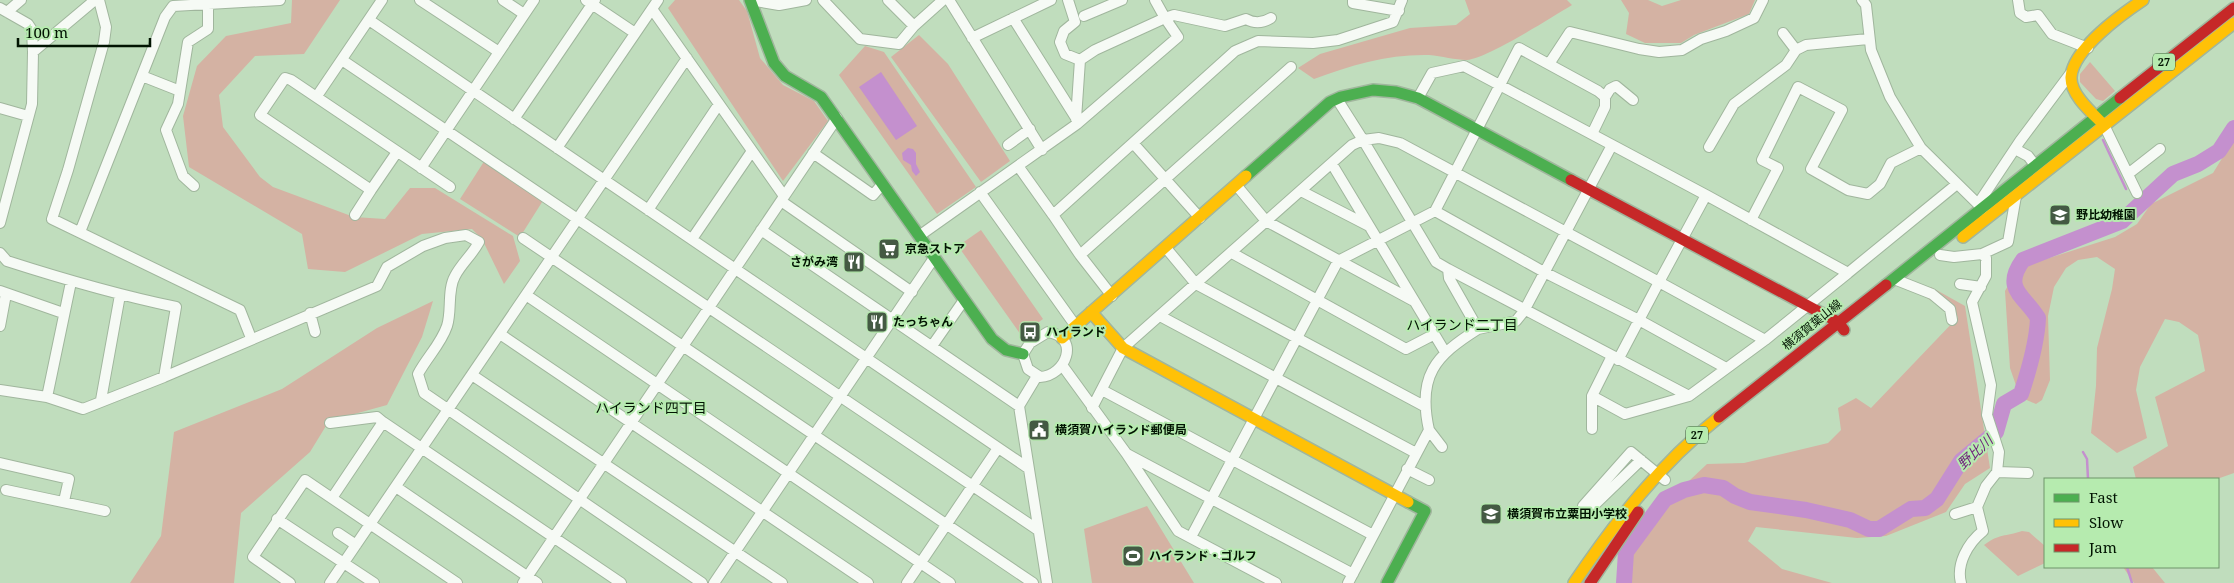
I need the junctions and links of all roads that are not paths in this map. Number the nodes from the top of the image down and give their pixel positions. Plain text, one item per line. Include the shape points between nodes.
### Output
1 (21, 0) edge
2 (95, 0) edge
3 (99, 0) edge
4 (280, 0) edge
5 (382, 0) edge
6 (420, 0) edge
7 (503, 0) edge
8 (534, 0) edge
9 (658, 0) edge
10 (750, 0) edge
11 (806, 0) edge
12 (823, 0) edge
13 (888, 0) edge
14 (944, 0) edge
15 (949, 0) edge
16 (1051, 0) edge
17 (1068, 0) edge
18 (1122, 0) edge
19 (1154, 0) edge
20 (1353, 0) edge
21 (1402, 0) edge
22 (1763, 0) edge
23 (1862, 0) edge
24 (2018, 0) edge
25 (2143, 0) edge
26 (591, 1) edge
27 (208, 4) junction
28 (2234, 8) edge
29 (652, 9) junction
30 (4, 10) edge
31 (1399, 11) junction
32 (524, 14) junction
33 (1084, 16) dead end
34 (1013, 18) junction
35 (1165, 18) junction
36 (1271, 18) dead end
37 (369, 20) junction
38 (2234, 23) edge
39 (914, 26) junction
40 (635, 33) junction
41 (1783, 33) dead end
42 (972, 38) junction
43 (1868, 39) junction
44 (2088, 48) junction
45 (1796, 50) junction
46 (33, 52) junction
47 (499, 52) junction
48 (687, 58) junction
49 (342, 60) junction
50 (1080, 60) junction
51 (1550, 64) junction
52 (1291, 67) dead end
53 (2074, 68) junction
54 (142, 76) junction
55 (1500, 85) junction
56 (180, 91) junction
57 (473, 91) junction
58 (317, 96) junction
59 (1605, 96) junction
60 (1337, 98) junction
61 (1418, 98) junction
62 (1633, 100) dead end
63 (719, 104) junction
64 (0, 108) edge
65 (28, 116) junction
66 (2095, 117) junction
67 (837, 118) junction
68 (514, 119) junction
69 (1077, 122) junction
70 (2104, 125) junction
71 (1030, 129) junction
72 (1477, 129) junction
73 (447, 130) junction
74 (1592, 134) junction
75 (1362, 140) junction
76 (1133, 143) junction
77 (1008, 145) dead end
78 (1612, 145) junction
79 (1709, 147) dead end
80 (557, 148) junction
81 (1921, 148) junction
82 (2015, 149) junction
83 (2160, 149) dead end
84 (1042, 150) junction
85 (752, 151) junction
86 (397, 152) junction
87 (813, 153) junction
88 (1332, 164) junction
89 (2035, 165) junction
90 (1018, 166) junction
91 (421, 168) junction
92 (1454, 172) junction
93 (2128, 174) junction
94 (1165, 179) junction
95 (604, 180) junction
96 (1957, 184) junction
97 (194, 186) dead end
98 (1237, 186) junction
99 (450, 188) dead end
100 (880, 188) dead end
101 (1589, 189) junction
102 (371, 190) junction
103 (1301, 191) junction
104 (980, 192) junction
105 (2138, 192) dead end
106 (1706, 196) junction
107 (782, 199) junction
108 (2016, 200) junction
109 (648, 210) junction
110 (1434, 211) junction
111 (1985, 213) junction
112 (355, 215) dead end
113 (1053, 215) junction
114 (1200, 218) junction
115 (578, 219) junction
116 (1751, 220) junction
117 (1266, 221) junction
118 (1412, 222) junction
119 (0, 223) edge
120 (1370, 226) junction
121 (761, 230) junction
122 (80, 232) junction
123 (1566, 232) junction
124 (919, 236) junction
125 (523, 238) dead end
126 (692, 239) junction
127 (1378, 239) junction
128 (1682, 239) junction
129 (1166, 248) junction
130 (0, 253) edge
131 (1232, 253) junction
132 (1982, 254) junction
133 (1080, 255) junction
134 (1940, 255) junction
135 (552, 258) junction
136 (934, 258) junction
137 (1338, 261) junction
138 (735, 269) junction
139 (1448, 269) junction
140 (1544, 272) junction
141 (1848, 273) junction
142 (1898, 281) junction
143 (71, 282) junction
144 (1659, 282) junction
145 (1196, 284) junction
146 (1960, 284) dead end
147 (1981, 287) junction
148 (912, 292) junction
149 (3, 293) edge
150 (120, 295) junction
151 (526, 295) junction
152 (1112, 296) junction
153 (964, 300) junction
154 (1318, 300) junction
155 (1413, 300) junction
156 (1808, 306) junction
157 (709, 307) junction
158 (1524, 311) junction
159 (1091, 312) junction
160 (63, 313) junction
161 (310, 313) junction
162 (1160, 316) junction
163 (893, 320) junction
164 (1639, 320) junction
165 (1952, 320) dead end
166 (1075, 325) junction
167 (0, 326) edge
168 (1841, 326) junction
169 (1478, 329) junction
170 (315, 332) dead end
171 (500, 334) junction
172 (1433, 334) junction
173 (252, 338) junction
174 (1062, 338) junction
175 (1296, 340) junction
176 (1765, 340) junction
177 (683, 346) junction
178 (932, 346) junction
179 (1123, 348) junction
180 (1444, 352) junction
181 (1023, 354) junction
182 (867, 358) junction
183 (1615, 358) junction
184 (1062, 365) junction
185 (1726, 368) junction
186 (472, 375) junction
187 (1037, 376) junction
188 (164, 377) junction
189 (1276, 378) junction
190 (657, 384) junction
191 (0, 390) edge
192 (1102, 390) junction
193 (1592, 396) junction
194 (1689, 396) junction
195 (47, 397) junction
196 (840, 397) junction
197 (101, 400) junction
198 (1019, 406) junction
199 (1424, 406) junction
200 (1092, 408) junction
201 (448, 410) junction
202 (1255, 418) junction
203 (383, 422) junction
204 (330, 423) dead end
205 (631, 423) junction
206 (1592, 429) dead end
207 (1429, 430) junction
208 (814, 435) junction
209 (1442, 447) dead end
210 (422, 448) junction
211 (998, 448) junction
212 (1126, 453) junction
213 (1416, 453) junction
214 (1232, 460) junction
215 (0, 463) edge
216 (604, 464) junction
217 (1028, 468) junction
218 (1407, 469) junction
219 (1998, 472) junction
220 (2028, 473) dead end
221 (789, 474) junction
222 (1660, 476) junction
223 (1428, 480) dead end
224 (972, 486) junction
225 (396, 487) junction
226 (6, 490) dead end
227 (1394, 495) junction
228 (332, 498) junction
229 (1212, 499) junction
230 (580, 500) junction
231 (64, 501) junction
232 (1977, 507) junction
233 (1585, 509) dead end
234 (105, 511) dead end
235 (763, 512) junction
236 (1955, 514) dead end
237 (277, 519) junction
238 (370, 524) junction
239 (946, 524) junction
240 (1038, 530) junction
241 (338, 533) dead end
242 (1373, 535) junction
243 (1191, 537) junction
244 (554, 538) junction
245 (356, 545) junction
246 (736, 552) junction
247 (344, 563) junction
248 (920, 563) junction
249 (1582, 572) junction
250 (1350, 578) edge
251 (526, 580) edge
252 (283, 581) edge
253 (1594, 582) edge
254 (330, 583) edge
255 (374, 583) edge
256 (457, 583) edge
257 (537, 583) edge
258 (621, 583) edge
259 (702, 583) edge
260 (714, 583) edge
261 (782, 583) edge
262 (868, 583) edge
263 (906, 583) edge
264 (950, 583) edge
265 (1033, 583) edge
266 (1047, 583) edge
267 (1276, 583) edge
268 (1388, 583) edge
269 (1574, 583) edge
270 (1961, 583) edge

1 - 30 street
2 - 46 street
3 - 122 street via 106,27 104,42 52,219
4 - 27 street
5 - 37 street
6 - 47 street
7 - 32 street
8 - 32 street
9 - 29 street
10 - 11 street via 779,5
10 - 67 street via 758,17 766,51 773,62 790,79 818,93
12 - 39 street via 860,39 899,44
13 - 39 street
14 - 39 street
15 - 42 street
16 - 34 street
17 - 50 street via 1075,22 1064,32 1060,42 1065,54
18 - 33 street
19 - 35 street
20 - 31 street via 1352,3
21 - 31 street
22 - 51 street via 1754,18 1701,38 1682,50 1658,52 1639,49 1570,32
23 - 43 street via 1866,5
24 - 44 street via 2020,13 2026,17 2038,15 2052,34
25 - 44 street via 2109,25
26 - 40 street
26 - 68 street
27 - 54 street via 173,6 165,17
27 - 56 street via 208,29 188,42 185,48
28 - 66 street, 横須賀葉山線 / 27
29 - 40 street
29 - 48 street
30 - 46 street via 28,24 32,30
31 - 76 street via 1393,22 1338,40 1313,43 1258,41 1235,51
32 - 47 street
34 - 42 street
34 - 69 street
35 - 36 street via 1174,15 1225,26 1246,19 1264,22
35 - 50 street
35 - 69 street via 1178,37
37 - 49 street
37 - 57 street
38 - 70 street, 横須賀葉山線 / 27
40 - 80 street
41 - 45 street
42 - 71 street
43 - 45 street via 1806,45
43 - 81 street via 1890,97
44 - 53 street
45 - 79 street via 1786,65 1734,104
46 - 65 street via 32,104
47 - 57 street
48 - 63 street
48 - 95 street
49 - 58 street
49 - 73 street
50 - 69 street
51 - 55 street via 1519,48
51 - 59 street
52 - 94 street
53 - 66 street via 2071,76 2073,87
53 - 82 street
54 - 56 street
54 - 122 street
55 - 61 street via 1464,66 1432,72
55 - 72 street
55 - 74 street
56 - 97 street via 178,104 166,130 183,176
57 - 68 street
57 - 73 street
58 - 86 street
58 - 102 street via 285,78 260,115
59 - 62 street via 1616,86
59 - 74 street via 1605,107
60 - 61 street via 1377,89
60 - 75 street
60 - 98 street
61 - 72 street
63 - 85 street
63 - 109 street
64 - 65 street
65 - 119 street
66 - 70 street
66 - 89 street, 横須賀葉山線 / 27
67 - 87 street
67 - 124 street
68 - 80 street
69 - 84 street
70 - 93 street
70 - 108 street, 横須賀葉山線 / 27
71 - 77 street
71 - 84 street
72 - 92 street
72 - 101 street
73 - 91 street
73 - 115 street
74 - 78 street
75 - 88 street
75 - 92 street via 1390,139
75 - 118 street
76 - 94 street
76 - 113 street
78 - 101 street
78 - 106 street
80 - 95 street
81 - 96 street
81 - 116 street via 1891,163 1880,184 1868,194 1848,190 1811,169 1842,110 1798,87 1762,160 1778,168
82 - 89 street via 2028,156
82 - 111 street
83 - 93 street
84 - 90 street
85 - 107 street
85 - 126 street
86 - 91 street
86 - 102 street
87 - 100 street via 873,195
87 - 107 street
88 - 103 street
88 - 120 street
89 - 111 street, 横須賀葉山線 / 27
90 - 104 street
90 - 113 street
91 - 99 street
92 - 110 street
92 - 123 street
93 - 105 street
94 - 114 street
94 - 133 street
95 - 109 street
95 - 115 street
96 - 111 street
96 - 141 street
98 - 114 street
98 - 117 street
101 - 123 street
101 - 128 street
102 - 112 street
103 - 117 street
103 - 120 street
104 - 124 street
104 - 166 street
106 - 116 street
106 - 128 street
107 - 121 street
107 - 148 street
108 - 111 street, 横須賀葉山線 / 27
108 - 132 street via 2008,242
109 - 126 street
110 - 118 street
110 - 140 street
111 - 134 street, 横須賀葉山線 / 27
111 - 142 street, 横須賀葉山線 / 27
113 - 133 street
114 - 129 street
115 - 135 street
115 - 157 street
116 - 141 street
117 - 131 street
117 - 137 street
118 - 127 street
118 - 139 street via 1436,262
120 - 127 street
121 - 138 street
121 - 163 street
122 - 173 street via 240,310
123 - 140 street
123 - 144 street
124 - 136 street
125 - 135 street
126 - 138 street
127 - 137 street
127 - 155 street
128 - 144 street
128 - 156 street
129 - 145 street
129 - 152 street
130 - 143 street via 7,260
131 - 145 street
131 - 154 street
132 - 134 street
132 - 147 street via 1986,258 1986,276
133 - 152 street
134 - 142 street, 横須賀葉山線 / 27
135 - 151 street
135 - 177 street
136 - 148 street
136 - 153 street
137 - 154 street
137 - 155 street
138 - 157 street
138 - 182 street
139 - 158 street
139 - 169 street via 1449,278
140 - 158 street
140 - 164 street
141 - 156 street
142 - 165 street via 1932,294 1950,309
142 - 168 street, 横須賀葉山線 / 27
143 - 150 street
143 - 160 street
144 - 164 street
144 - 176 street
145 - 162 street
145 - 175 street
146 - 147 street
147 - 219 street via 1972,302 1991,385 1986,415 1997,443
148 - 163 street
149 - 160 street
149 - 167 street
150 - 188 street via 176,306
150 - 197 street
151 - 171 street
151 - 190 street
152 - 159 street
153 - 178 street
153 - 181 street via 997,344
154 - 172 street via 1406,349
154 - 175 street
155 - 172 street
156 - 168 street
156 - 176 street
157 - 177 street
157 - 196 street
158 - 169 street via 1516,321
158 - 183 street
159 - 166 street
159 - 179 street
160 - 195 street
161 - 170 street
161 - 173 street
161 - 201 street via 377,286 387,267 423,246 466,235 479,242 453,278 448,324 440,343 418,374 424,393
162 - 179 street
162 - 189 street
163 - 178 street
163 - 182 street
164 - 183 street
164 - 185 street
166 - 174 street
168 - 222 street, 横須賀葉山線 / 27 via 1691,440
169 - 180 street
171 - 186 street
171 - 205 street
172 - 180 street
173 - 188 street
174 - 181 street via 1046,333 1030,343
174 - 184 street via 1068,355
175 - 189 street
175 - 199 street
176 - 185 street
177 - 190 street
177 - 208 street
178 - 198 street
179 - 192 street
179 - 202 street
180 - 199 street via 1428,378
181 - 187 street via 1028,369
182 - 196 street
182 - 211 street
183 - 193 street
183 - 194 street
184 - 187 street via 1047,376
184 - 200 street
185 - 194 street
186 - 201 street
186 - 216 street
187 - 198 street
188 - 197 street
189 - 202 street
189 - 213 street
190 - 205 street
190 - 221 street
191 - 195 street
192 - 200 street
192 - 214 street
193 - 194 street via 1625,414
193 - 206 street
195 - 197 street via 83,409
196 - 208 street
196 - 224 street
198 - 217 street
199 - 207 street
200 - 212 street
201 - 210 street
201 - 230 street
202 - 214 street
202 - 227 street
203 - 204 street via 377,417
203 - 210 street
203 - 228 street
205 - 216 street
205 - 235 street
207 - 209 street
207 - 213 street
208 - 221 street
208 - 239 street
210 - 225 street
210 - 244 street
211 - 217 street
211 - 224 street
212 - 229 street
212 - 243 street via 1178,531
213 - 218 street
214 - 229 street
214 - 242 street
215 - 231 street via 69,479
216 - 230 street
216 - 246 street
217 - 240 street
218 - 223 street
218 - 227 street
219 - 220 street
219 - 232 street via 1986,486
221 - 235 street
221 - 248 street
222 - 233 street via 1631,452
222 - 249 street, 横須賀葉山線 / 27 via 1636,495
222 - 253 street, 横須賀葉山線 / 27
224 - 239 street
224 - 240 street
225 - 238 street
225 - 251 street
226 - 231 street
227 - 242 street
227 - 268 street via 1425,511
228 - 237 street via 305,480
228 - 238 street
229 - 243 street
229 - 250 street
230 - 244 street
230 - 259 street
231 - 234 street
232 - 236 street
232 - 270 street via 1983,531 1964,554 1958,572
235 - 246 street
235 - 262 street
237 - 247 street
237 - 252 street via 253,557
238 - 245 street
238 - 256 street
239 - 248 street
239 - 265 street
240 - 266 street
241 - 245 street
242 - 250 street
243 - 267 street
244 - 251 street
244 - 258 street
245 - 247 street
246 - 260 street
246 - 261 street
247 - 254 street
247 - 255 street
248 - 263 street
248 - 264 street
249 - 253 street
249 - 269 street, 横須賀葉山線 / 27
251 - 257 street

